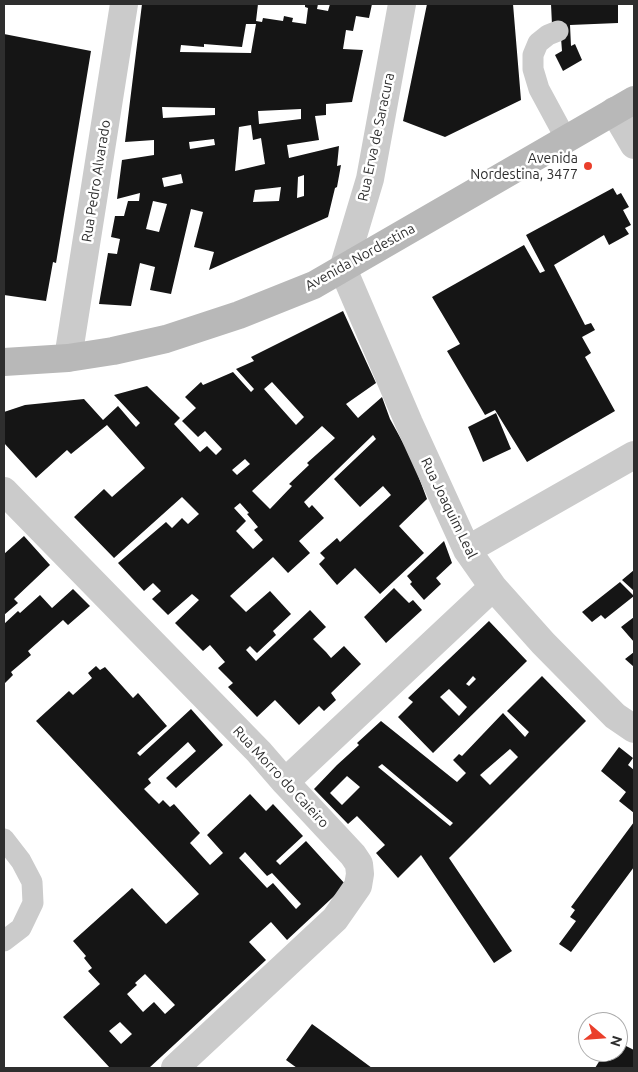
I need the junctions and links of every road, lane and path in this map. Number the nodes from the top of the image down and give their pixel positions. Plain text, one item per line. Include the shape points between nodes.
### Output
1 (124, 4) edge
2 (402, 4) edge
3 (558, 31) dead end
4 (624, 106) edge
5 (566, 139) junction
6 (634, 145) edge
7 (343, 268) junction
8 (68, 358) junction
9 (4, 362) edge
10 (634, 455) edge
11 (4, 491) edge
12 (467, 550) junction
13 (493, 587) junction
14 (628, 716) edge
15 (285, 782) junction
16 (4, 839) edge
17 (4, 941) edge
18 (175, 1068) edge

1 - 8 street, Rua Pedro Alvarado
2 - 7 street, Rua Erva de Saracura via 370,179
3 - 5 lane via 538,43 533,55 533,69 549,111
4 - 5 main road, Avenida Nordestina
4 - 6 street
5 - 7 main road, Avenida Nordestina
7 - 8 main road, Avenida Nordestina via 314,285 166,339
7 - 12 street, Rua Joaquim Leal
8 - 9 main road, Avenida Nordestina
10 - 12 street
11 - 15 street, Rua Morro do Caieiro
12 - 13 street, Rua Joaquim Leal
13 - 14 street, Rua Joaquim Leal via 543,643
13 - 15 street
15 - 18 street, Rua Morro do Caieiro via 353,855 359,864 358,886 335,918
16 - 17 lane via 32,882 33,903 21,928

